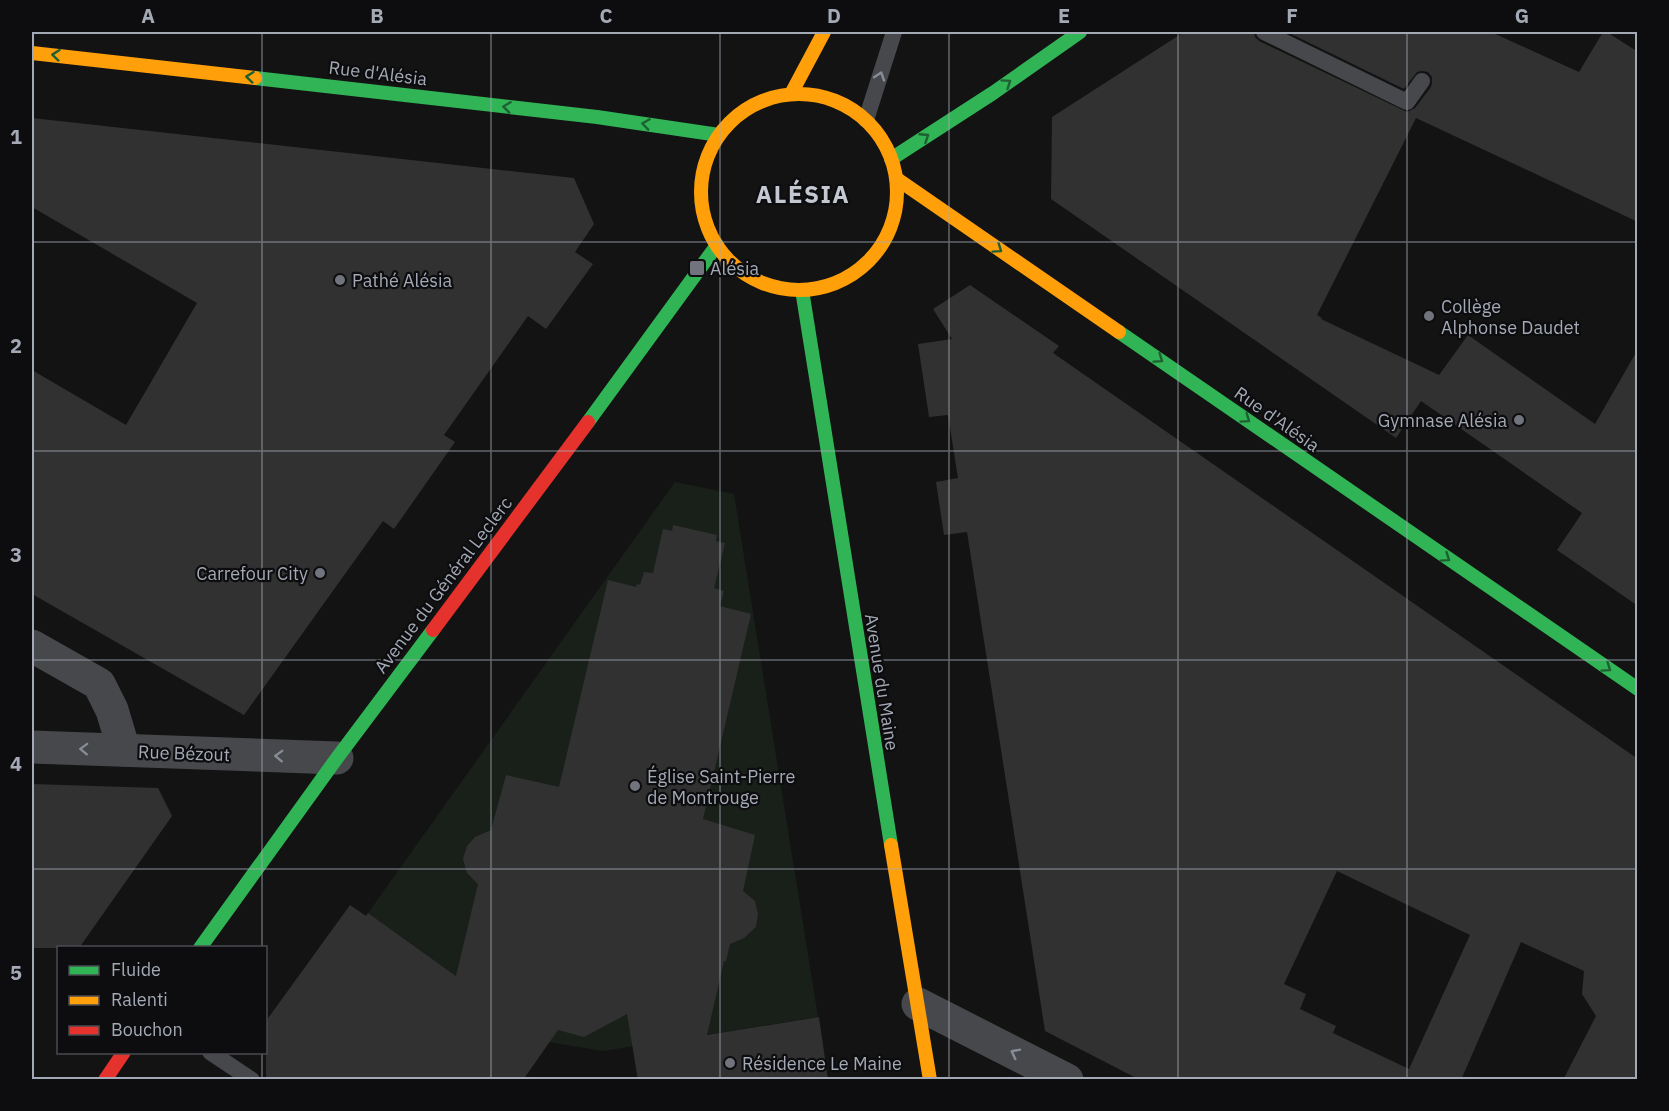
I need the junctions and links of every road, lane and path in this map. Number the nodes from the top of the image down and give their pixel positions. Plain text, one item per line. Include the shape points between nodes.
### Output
1 (824, 32) edge
2 (894, 32) edge
3 (1080, 32) edge
4 (1264, 32) edge
5 (32, 53) edge
6 (1422, 81) dead end
7 (791, 94) junction
8 (866, 120) junction
9 (719, 135) junction
10 (891, 159) junction
11 (897, 179) junction
12 (717, 245) junction
13 (802, 290) junction
14 (32, 646) edge
15 (1638, 689) edge
16 (32, 747) edge
17 (124, 750) junction
18 (337, 758) junction
19 (201, 946) edge
20 (918, 1005) junction
21 (123, 1054) edge
22 (212, 1054) edge
23 (105, 1080) edge
24 (252, 1080) edge
25 (930, 1080) edge
26 (1067, 1080) edge

1 - 7 main road
8 -> 2 lane
10 -> 3 main road
4 - 6 lane via 1407,102
9 -> 5 main road, Rue d'Alésia via 597,117
7 - 8 main road via 812,94 841,103
7 - 9 main road via 746,109
8 - 10 main road via 885,144
9 - 12 main road via 710,149 701,182 704,215
10 - 11 main road
11 - 13 main road via 893,219 874,255 842,280
11 -> 15 main road, Rue d'Alésia
12 - 13 main road via 745,274 773,286
12 - 18 main road, Avenue du Général Leclerc
13 - 20 main road, Avenue du Maine
14 - 17 street via 99,684
17 -> 16 street, Rue Bézout
18 -> 17 street, Rue Bézout
18 - 19 main road, Avenue du Général Leclerc
20 - 25 main road, Avenue du Maine
26 -> 20 street
21 - 23 main road
22 - 24 lane

